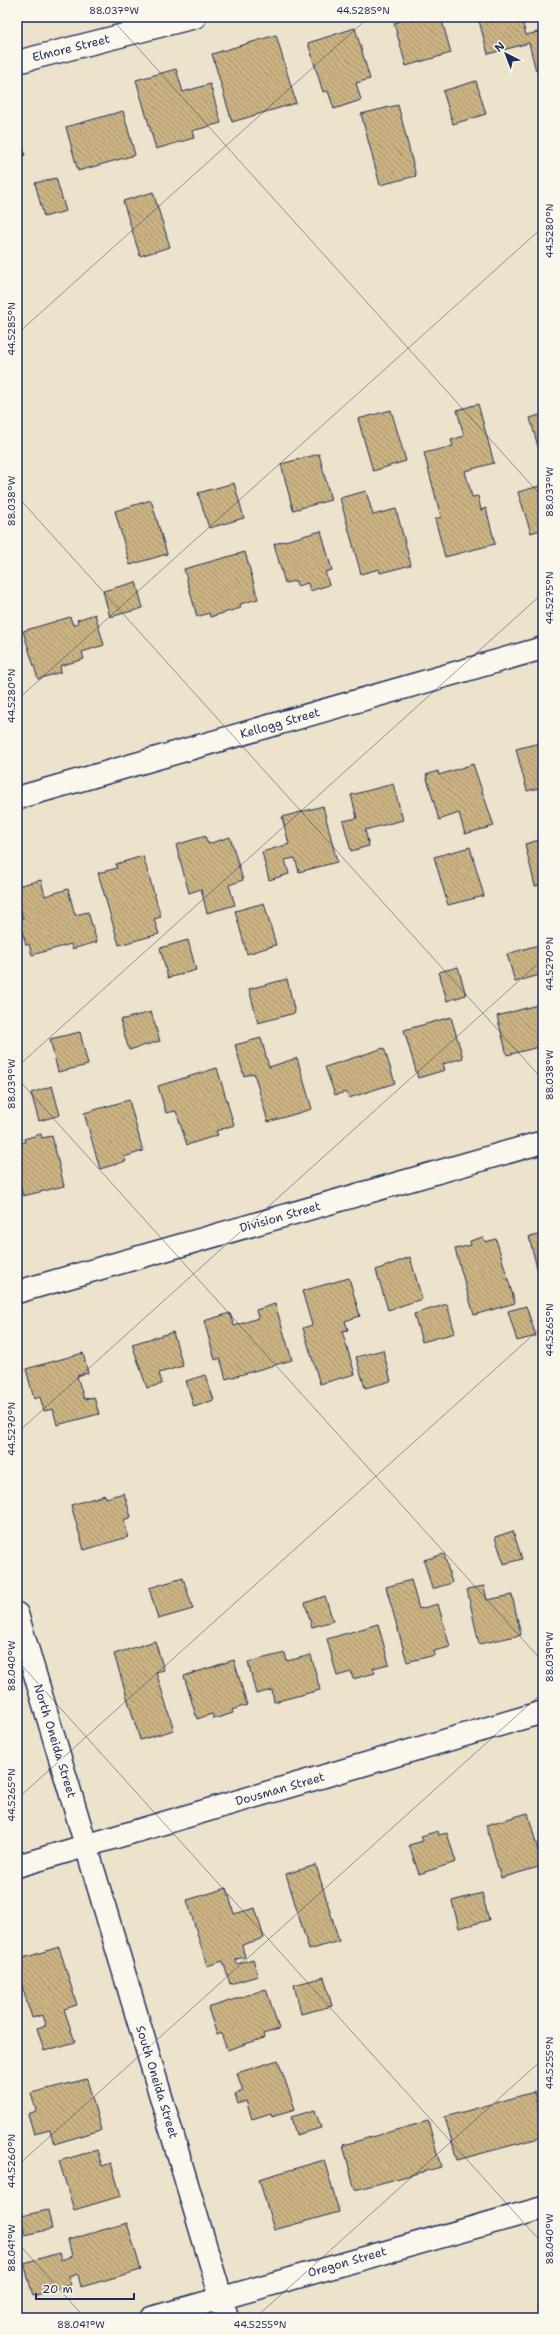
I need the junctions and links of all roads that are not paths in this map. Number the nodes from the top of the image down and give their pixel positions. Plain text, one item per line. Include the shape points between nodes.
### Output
1 (195, 17) edge
2 (17, 62) edge
3 (543, 648) edge
4 (17, 798) edge
5 (543, 1142) edge
6 (17, 1292) edge
7 (17, 1614) edge
8 (543, 1712) edge
9 (86, 1846) junction
10 (17, 1866) edge
11 (543, 2208) edge
12 (221, 2298) junction
13 (151, 2318) edge
14 (228, 2318) edge

1 - 2 street, Elmore Street
3 - 4 street, Kellogg Street
5 - 6 street, Division Street
7 - 9 street, North Oneida Street
8 - 9 street, Dousman Street
9 - 10 street, Dousman Street
9 - 12 street, South Oneida Street
11 - 12 street, Oregon Street
12 - 13 street, Oregon Street
12 - 14 street, South Oneida Street

